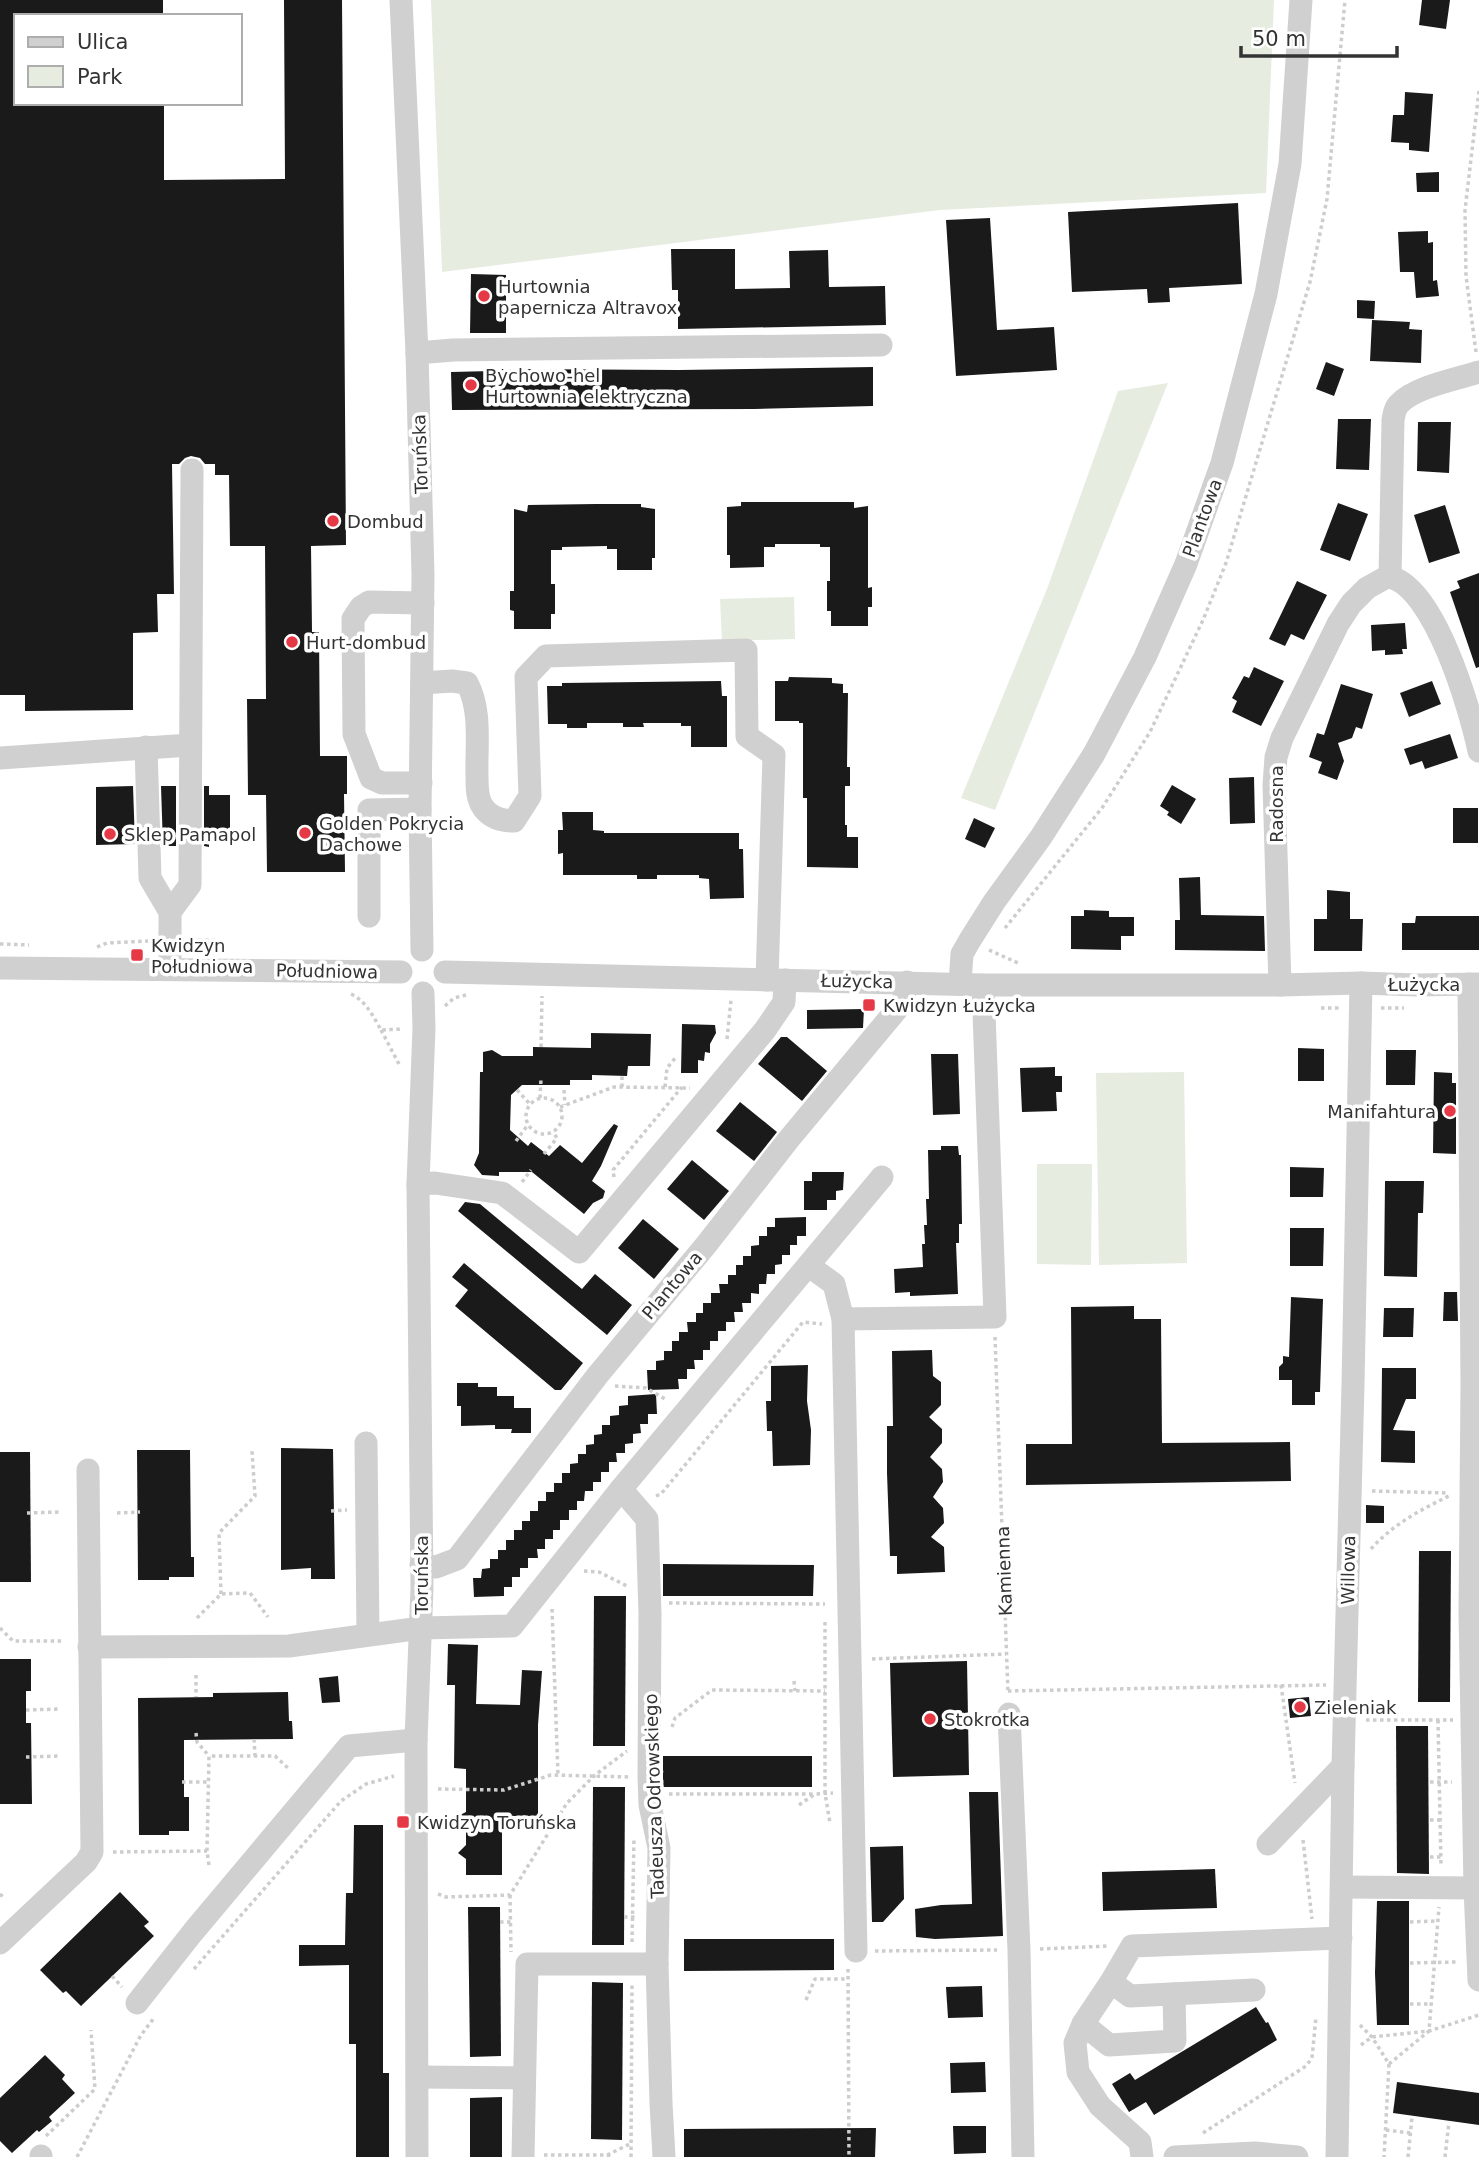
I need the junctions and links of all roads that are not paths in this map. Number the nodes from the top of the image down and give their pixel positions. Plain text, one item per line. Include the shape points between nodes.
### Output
1 (401, 0) edge
2 (1301, 0) edge
3 (881, 345) dead end
4 (417, 353) junction
5 (1478, 362) edge
6 (191, 470) dead end
7 (1390, 577) junction
8 (423, 603) junction
9 (422, 682) junction
10 (190, 745) junction
11 (146, 747) junction
12 (1479, 751) edge
13 (0, 758) edge
14 (421, 783) junction
15 (420, 809) junction
16 (170, 912) junction
17 (369, 916) dead end
18 (422, 950) junction
19 (0, 968) edge
20 (170, 968) junction
21 (401, 972) junction
22 (445, 972) junction
23 (776, 980) junction
24 (907, 982) junction
25 (1361, 983) junction
26 (960, 984) junction
27 (1474, 984) edge
28 (983, 985) junction
29 (1280, 985) junction
30 (423, 993) junction
31 (1475, 1144) edge
32 (883, 1178) dead end
33 (418, 1184) junction
34 (1475, 1255) edge
35 (809, 1266) junction
36 (833, 1322) junction
37 (1476, 1385) edge
38 (366, 1443) dead end
39 (88, 1470) dead end
40 (641, 1505) junction
41 (1475, 1505) edge
42 (421, 1565) junction
43 (1475, 1613) edge
44 (421, 1628) junction
45 (368, 1634) junction
46 (89, 1647) junction
47 (1009, 1714) road end
48 (416, 1740) junction
49 (1343, 1766) junction
50 (1268, 1844) dead end
51 (1342, 1887) junction
52 (1475, 1888) junction
53 (1341, 1938) junction
54 (0, 1943) edge
55 (856, 1951) road end
56 (657, 1965) junction
57 (1479, 1980) edge
58 (1111, 1982) junction
59 (1254, 1990) dead end
60 (1174, 1994) junction
61 (131, 1997) road end
62 (1083, 2024) junction
63 (418, 2077) junction
64 (524, 2077) junction
65 (523, 2156) edge
66 (417, 2157) edge
67 (664, 2157) edge
68 (1023, 2157) edge
69 (1142, 2157) edge
70 (1175, 2157) edge
71 (1182, 2157) edge
72 (1297, 2157) edge
73 (1337, 2157) edge

1 - 4 street, Toruńska
2 - 26 street, Plantowa via 1290,164 1266,294 1222,463 1186,564 1145,657 1094,754 962,954
3 - 4 street
4 - 8 street, Toruńska
5 - 7 street via 1396,407
6 - 10 street
7 - 12 street via 1409,589 1434,624 1451,659
7 - 29 street, Radosna via 1367,588 1344,614 1276,757
8 - 9 street, Toruńska
8 - 14 street via 369,602 353,619 354,734 371,778 382,783
9 - 14 street, Toruńska
9 - 23 street via 467,683 475,708 482,806 500,821 514,821 530,796 526,677 546,656 746,650 747,736 774,755
10 - 11 street
10 - 16 street via 190,885
11 - 13 street
11 - 16 street via 150,878
14 - 15 street, Toruńska
15 - 17 street via 369,810
15 - 18 street, Toruńska
16 - 20 street
18 - 21 street via 404,961
18 - 22 street via 442,961
19 - 20 street, Południowa
20 - 21 street, Południowa
21 - 30 street via 412,990
22 - 23 street, Łużycka
22 - 30 street via 442,983
23 - 24 street, Łużycka
23 - 33 street via 783,1002 765,1030 579,1252 502,1193
24 - 26 street, Łużycka
24 - 42 street, Plantowa via 903,1002 597,1376 457,1559 436,1567
25 - 27 street, Łużycka
25 - 29 street, Łużycka
25 - 49 street, Willowa
26 - 28 street, Łużycka
27 - 31 street
28 - 29 street, Łużycka
28 - 36 street via 995,1317
30 - 33 street, Toruńska
31 - 34 street
32 - 35 street
33 - 42 street, Toruńska
34 - 37 street
35 - 36 street via 834,1284
35 - 40 street via 685,1415
36 - 55 street via 850,1659
37 - 41 street
38 - 45 street
39 - 46 street
40 - 44 street via 512,1626
40 - 56 street, Tadeusza Odrowskiego via 650,1614 641,1743 654,1786 650,1805 659,1848
41 - 43 street
42 - 44 street, Toruńska
43 - 52 street
44 - 45 street
44 - 48 street, Toruńska
45 - 46 street via 289,1646
46 - 54 street via 92,1852
47 - 68 street
48 - 61 street via 349,1746 193,1932
48 - 63 street, Toruńska
49 - 50 street
49 - 51 street, Willowa
51 - 52 street
51 - 53 street, Willowa
52 - 57 street
53 - 58 street via 1132,1946
53 - 73 street, Willowa
56 - 64 street via 527,1964
56 - 67 street, Tadeusza Odrowskiego
58 - 60 street via 1130,1996
58 - 62 street
59 - 60 street
60 - 62 street via 1175,2041 1109,2045
62 - 69 street via 1075,2043 1078,2072 1100,2106 1140,2142
63 - 64 street
63 - 66 street, Toruńska
64 - 65 street
70 - 71 street
71 - 72 street via 1255,2153

